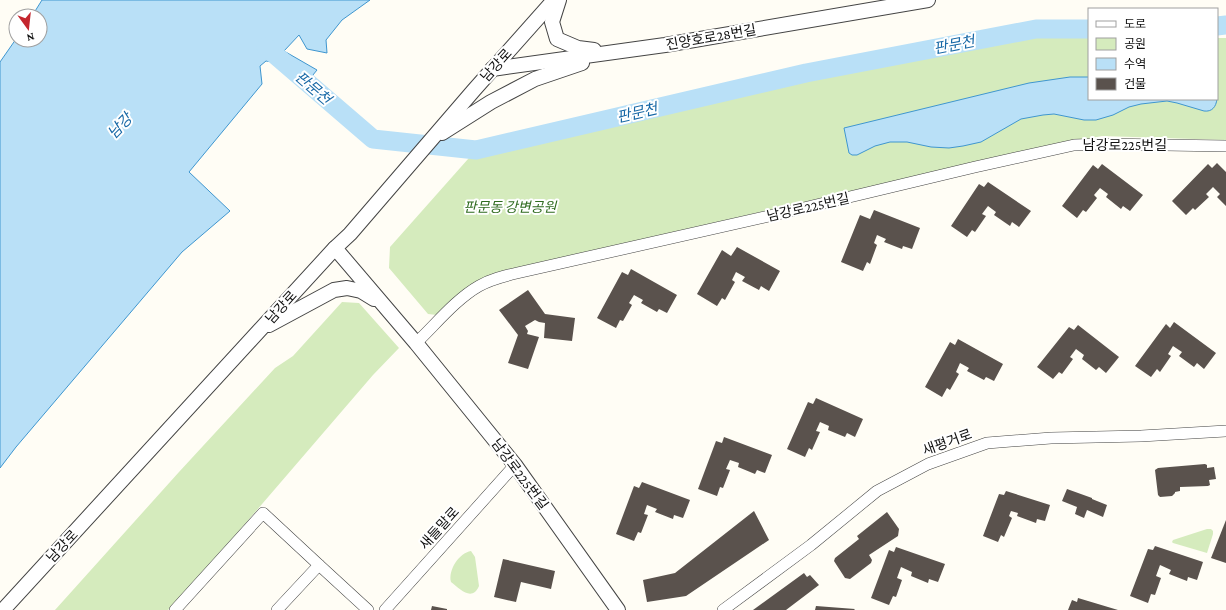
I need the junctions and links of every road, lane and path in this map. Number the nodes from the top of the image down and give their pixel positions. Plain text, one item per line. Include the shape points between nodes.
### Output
1 (554, 0) edge
2 (559, 0) edge
3 (928, 0) edge
4 (610, 53) junction
5 (492, 69) junction
6 (429, 142) junction
7 (1226, 146) edge
8 (335, 248) junction
9 (384, 306) junction
10 (260, 330) junction
11 (416, 343) junction
12 (1226, 431) edge
13 (515, 465) junction
14 (319, 565) junction
15 (3, 610) edge
16 (177, 610) edge
17 (277, 610) edge
18 (368, 610) edge
19 (385, 610) edge
20 (618, 610) edge
21 (723, 610) edge

1 - 5 street, 남강로
2 - 4 street via 552,22 557,39 578,48
3 - 4 street, 진양호로28번길
4 - 5 street, 진양호로28번길
4 - 6 street via 535,79 491,102
5 - 6 street, 남강로
6 - 8 street, 남강로
7 - 11 street, 남강로225번길 via 1074,145 494,278 463,297
8 - 9 street, 남강로225번길
8 - 10 street, 남강로
9 - 10 street via 361,291 347,288 334,290
9 - 11 street, 남강로225번길
10 - 15 street, 남강로
11 - 13 street, 남강로225번길
12 - 21 street, 새평거로 via 987,443 935,461 877,491 811,545
13 - 19 street, 새들말로
13 - 20 street, 남강로225번길
14 - 16 street via 263,513
14 - 17 street
14 - 18 street

